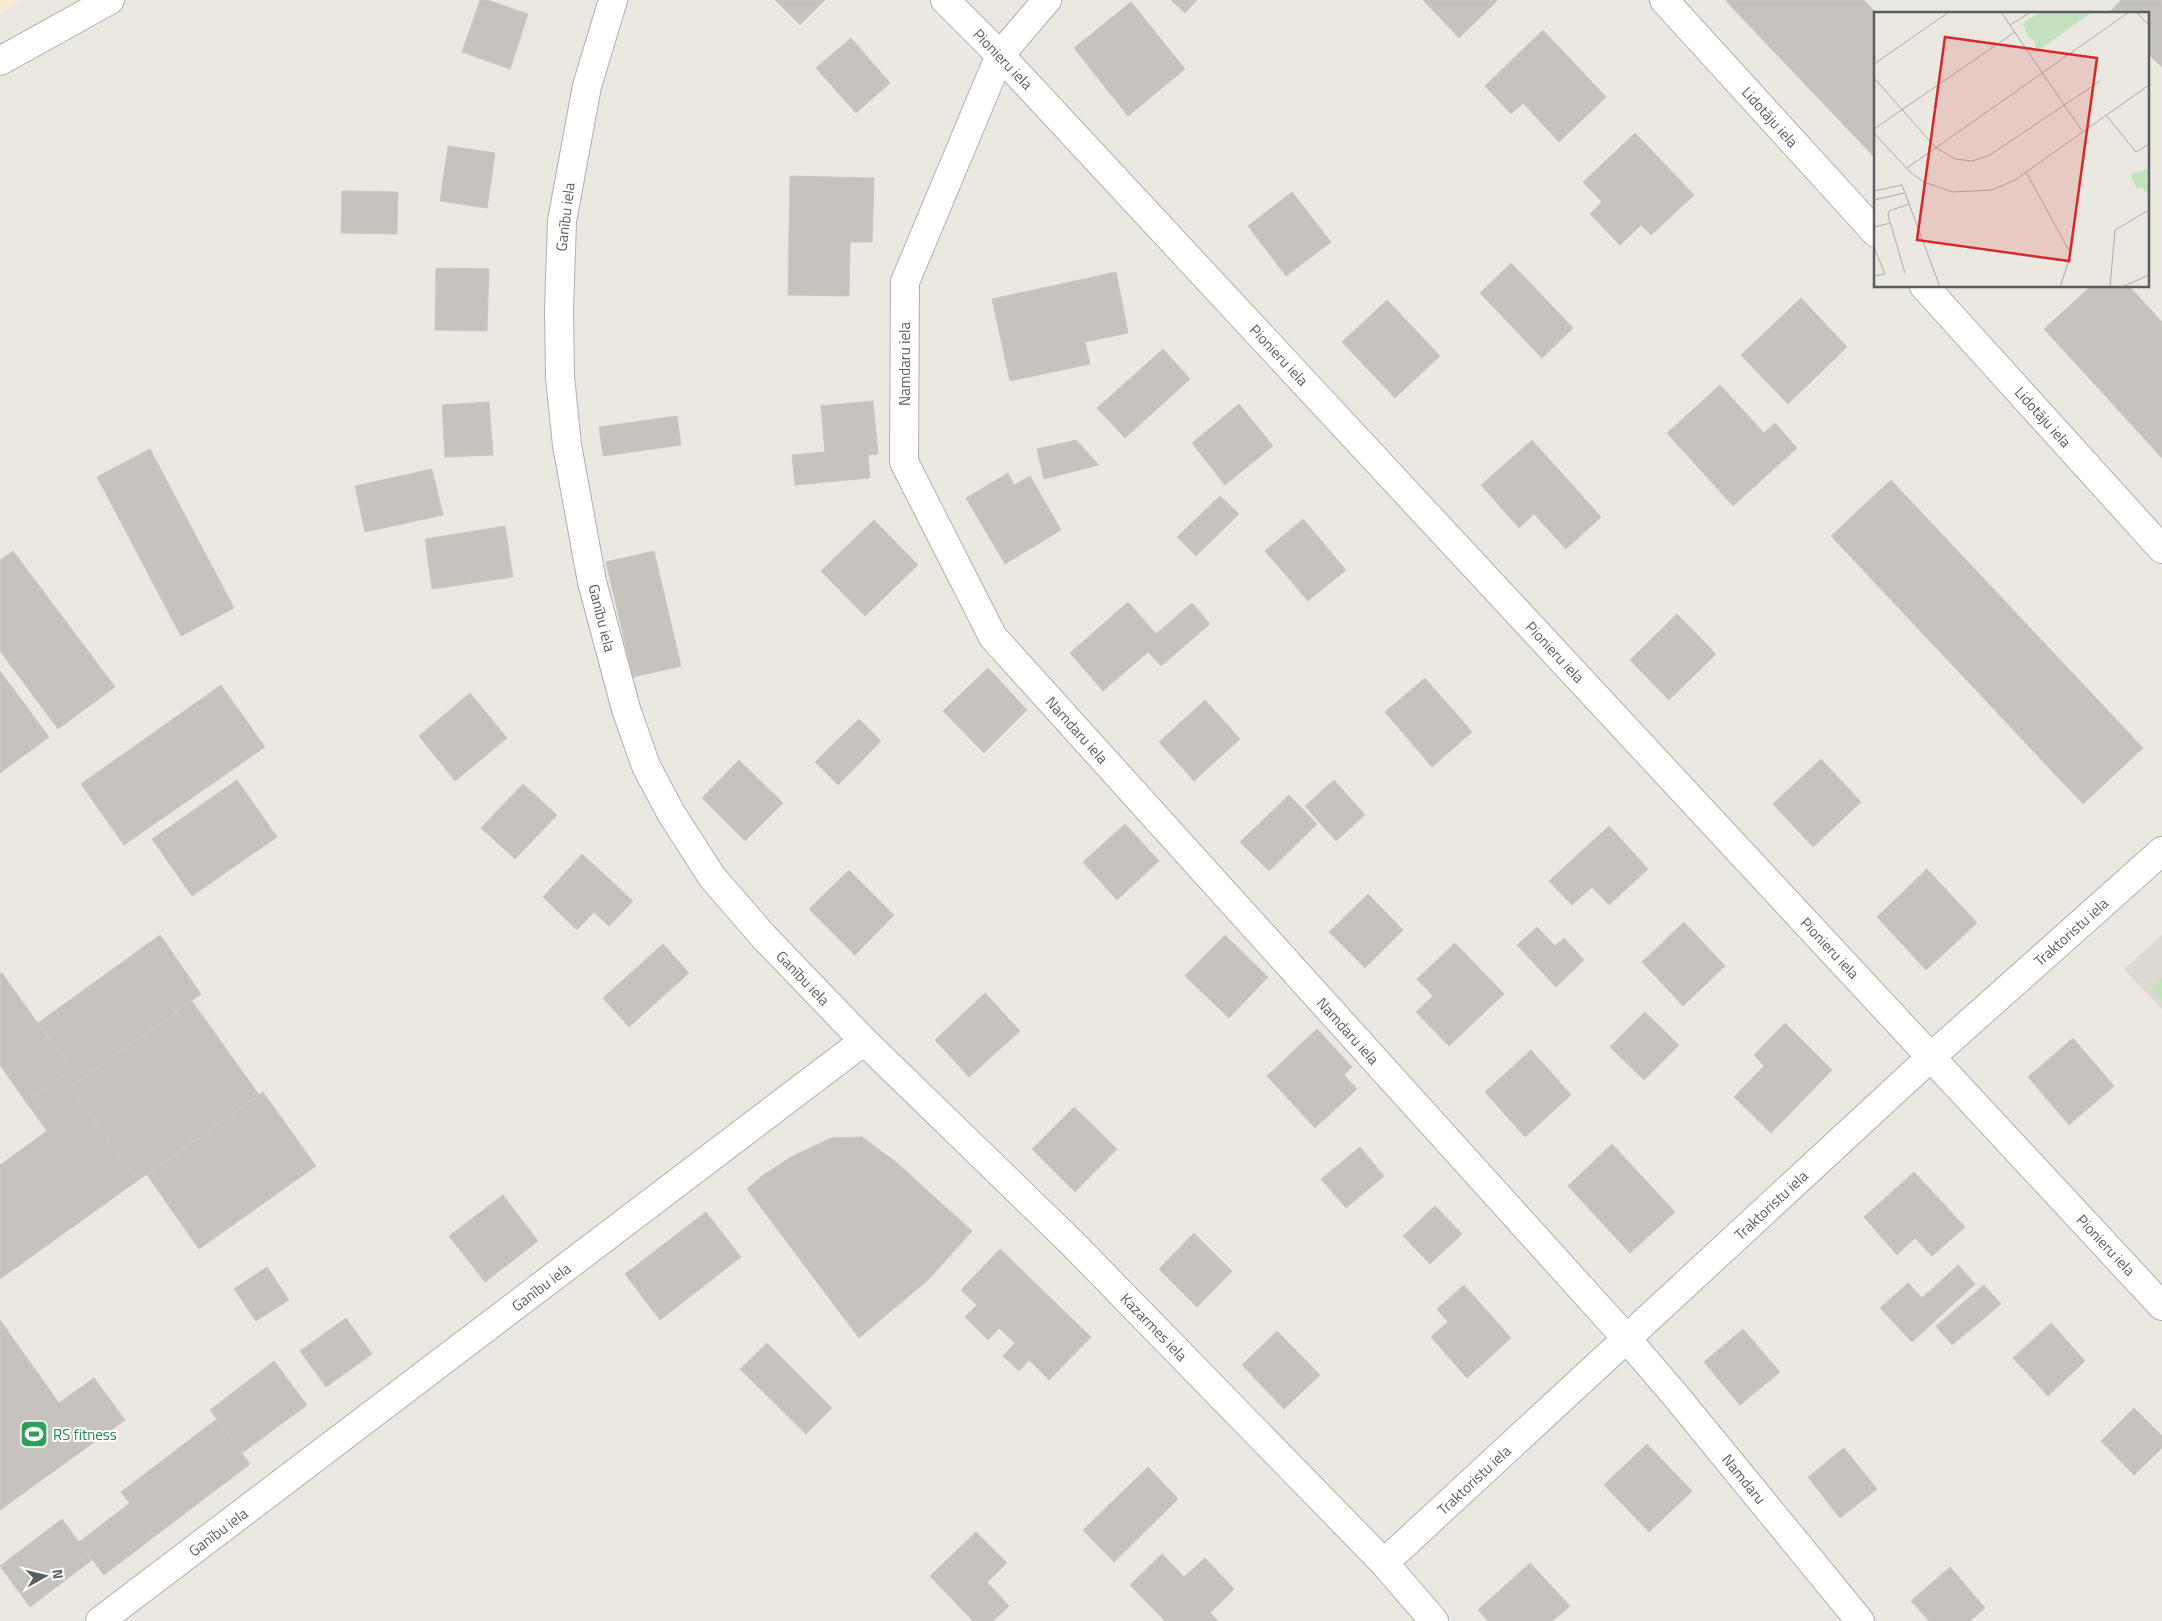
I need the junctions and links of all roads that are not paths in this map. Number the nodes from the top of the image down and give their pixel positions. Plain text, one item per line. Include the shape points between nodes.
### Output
1 (110, 0) edge
2 (612, 0) edge
3 (945, 0) edge
4 (1047, 0) edge
5 (1664, 0) edge
6 (1000, 55) junction
7 (0, 61) edge
8 (1874, 231) edge
9 (1926, 288) edge
10 (2162, 548) edge
11 (2162, 851) edge
12 (864, 1042) junction
13 (1931, 1057) junction
14 (2162, 1306) edge
15 (1627, 1339) junction
16 (1384, 1563) junction
17 (100, 1621) edge
18 (1434, 1621) edge
19 (1860, 1621) edge

1 - 7 street
2 - 12 street, Ganību iela via 587,86 562,221 560,377 567,445 592,582 626,709 646,766 671,813 712,877
3 - 6 street, Pionieru iela
4 - 6 street, Namdaru iela
5 - 8 street, Lidotāju iela
6 - 13 street, Pionieru iela
6 - 15 street, Namdaru iela via 904,282 904,462 993,637
9 - 10 street, Lidotāju iela
11 - 13 street, Traktoristu iela
12 - 16 street, Kazarmes iela via 1072,1243
12 - 17 street, Ganību iela
13 - 14 street, Pionieru iela
13 - 15 street, Traktoristu iela
15 - 16 street, Traktoristu iela
15 - 19 street, Namdaru
16 - 18 street, Kazarmes iela

